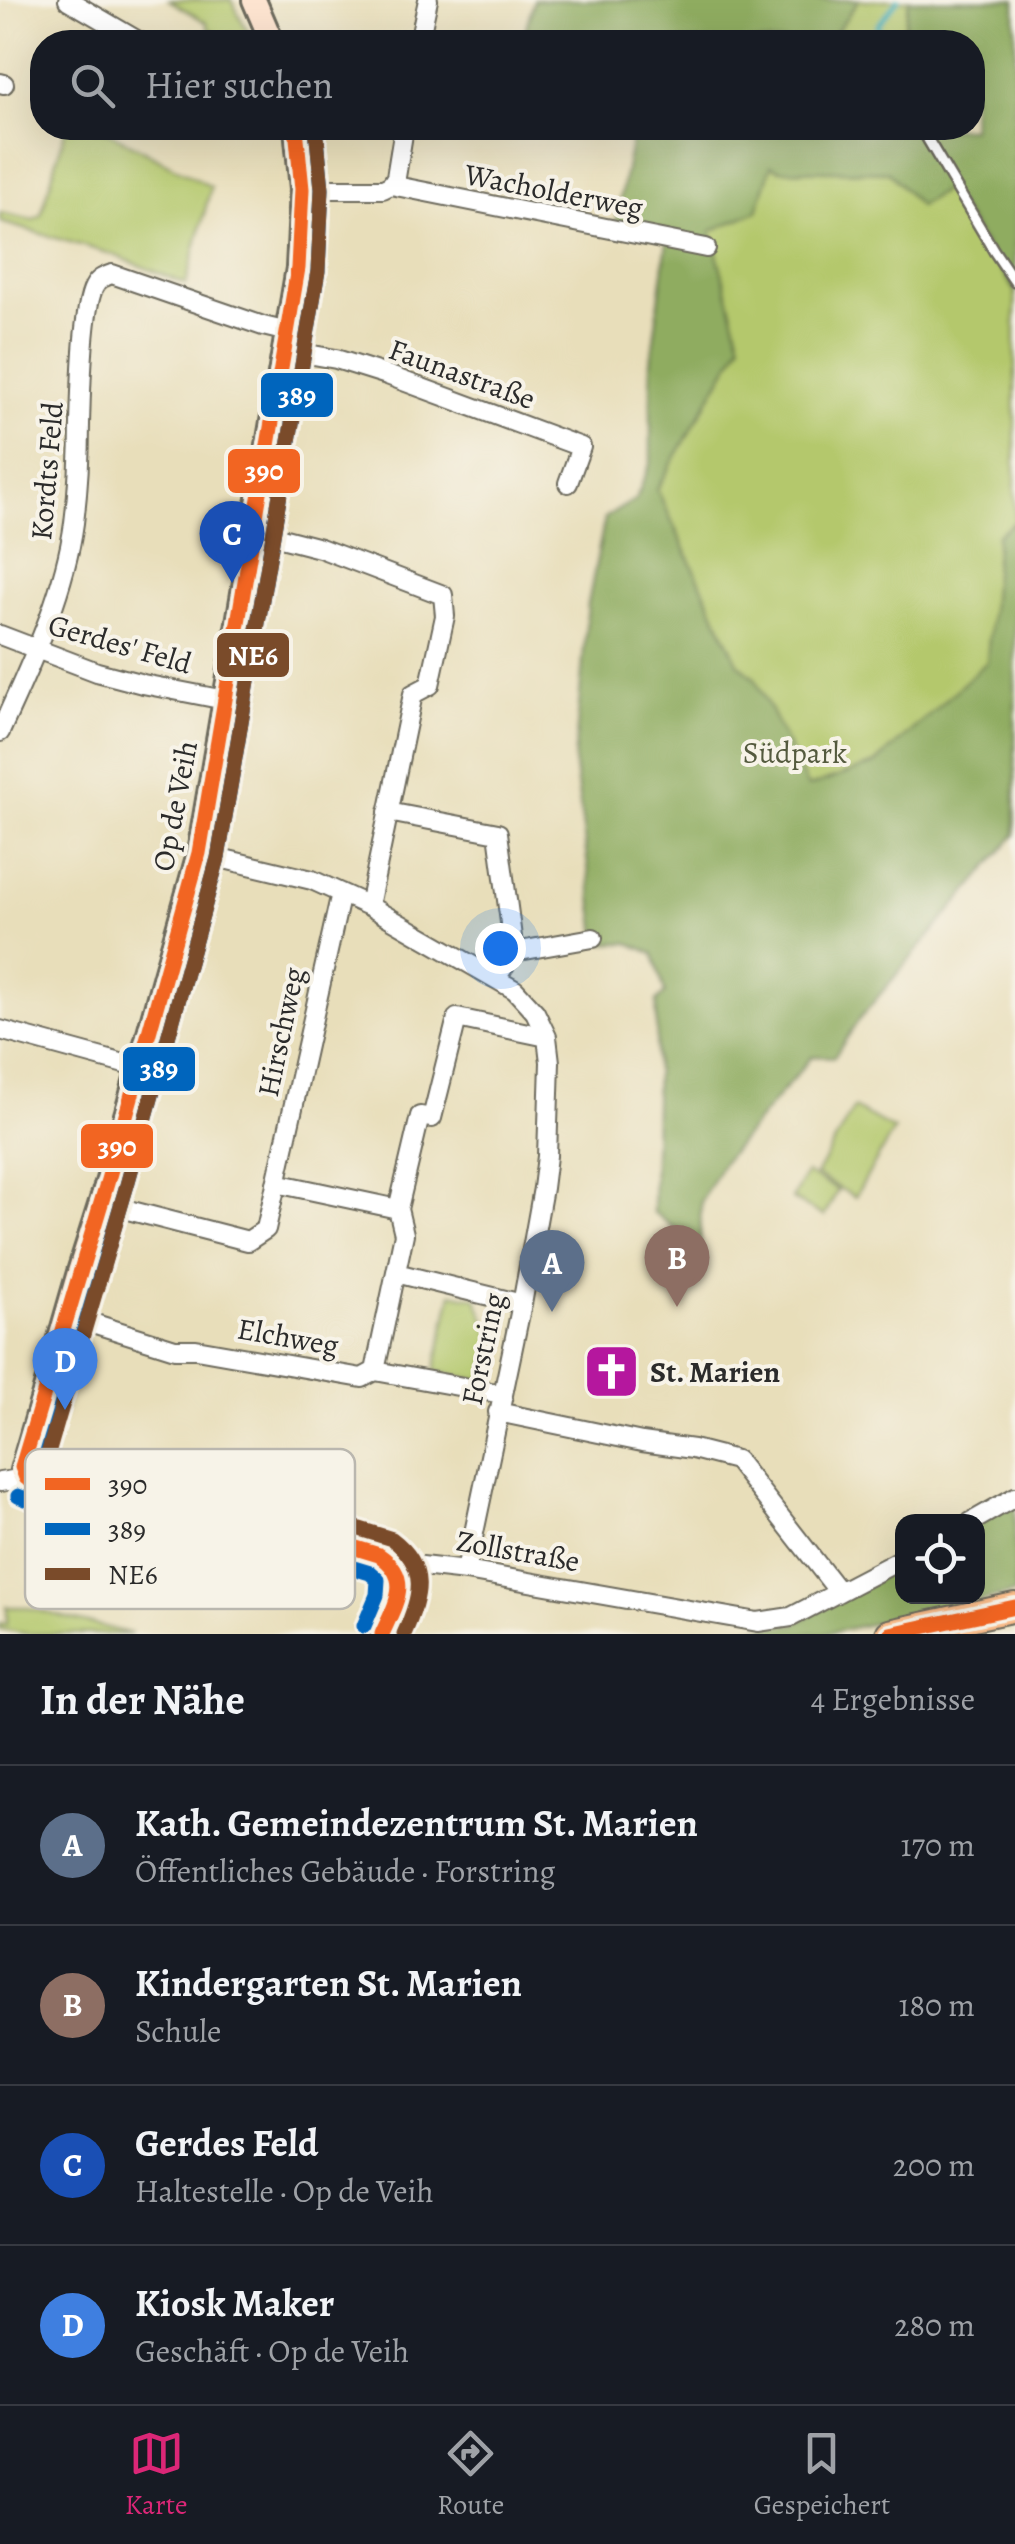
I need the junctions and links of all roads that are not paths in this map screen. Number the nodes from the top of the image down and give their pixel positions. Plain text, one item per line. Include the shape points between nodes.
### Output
1 (68, 0) edge
2 (254, 0) edge
3 (428, 0) edge
4 (119, 30) edge
5 (267, 30) edge
6 (422, 30) edge
7 (297, 140) edge
8 (402, 140) edge
9 (927, 140) edge
10 (392, 186) junction
11 (302, 189) junction
12 (706, 248) dead end
13 (1015, 282) edge
14 (287, 341) junction
15 (568, 484) dead end
16 (254, 531) junction
17 (0, 635) edge
18 (37, 649) junction
19 (226, 700) junction
20 (0, 732) edge
21 (388, 812) junction
22 (199, 853) junction
23 (341, 893) junction
24 (369, 906) junction
25 (593, 938) dead end
26 (514, 952) junction
27 (496, 978) junction
28 (0, 1030) edge
29 (546, 1037) junction
30 (138, 1068) junction
31 (276, 1183) junction
32 (100, 1204) junction
33 (398, 1209) junction
34 (396, 1272) junction
35 (522, 1304) junction
36 (66, 1315) junction
37 (375, 1370) junction
38 (500, 1403) junction
39 (27, 1449) edge
40 (25, 1478) edge
41 (0, 1482) edge
42 (1015, 1497) edge
43 (985, 1514) edge
44 (355, 1548) edge
45 (895, 1563) edge
46 (395, 1567) junction
47 (466, 1571) junction
48 (839, 1592) junction
49 (1015, 1608) edge
50 (382, 1634) edge
51 (890, 1634) edge

1 - 4 street
2 - 5 street
3 - 6 street
7 - 11 street, Op de Veih
8 - 10 street
9 - 13 lane
10 - 11 street, Wacholderweg
10 - 12 street, Wacholderweg
11 - 14 street, Op de Veih
14 - 15 street, Faunastraße via 581,447
14 - 16 street, Op de Veih
14 - 18 street, Kordts Feld via 263,326 112,274 98,281 86,323 74,526
16 - 19 street, Op de Veih
16 - 21 street via 320,548 443,595 430,684 413,694
17 - 18 street, Gerdes' Feld
18 - 19 street, Gerdes' Feld via 97,672
18 - 20 street, Kordts Feld
19 - 22 street, Op de Veih
21 - 24 street
21 - 26 street via 498,833
22 - 23 street, Forstring via 285,872
22 - 30 street, Op de Veih
23 - 24 street, Forstring
23 - 31 street, Hirschweg
24 - 27 street, Forstring
25 - 26 street
26 - 27 street
27 - 29 street, Forstring via 528,1004
28 - 30 street
29 - 33 street via 457,1018 432,1118 420,1116
29 - 35 street, Forstring via 547,1156
30 - 32 street, Op de Veih
31 - 32 street, Hirschweg via 266,1230 248,1241
31 - 33 street
32 - 36 street, Op de Veih
33 - 34 street via 404,1234
34 - 35 street
34 - 37 street
35 - 38 street, Forstring
36 - 37 street, Elchweg via 175,1349 362,1378
36 - 39 street, Op de Veih
37 - 38 street, Elchweg
38 - 47 street, Forstring
38 - 48 street, Elchweg via 736,1460
40 - 41 street, Zollstraße
42 - 43 street
44 - 46 street, Zollstraße
45 - 48 street, Zollstraße
46 - 47 street, Zollstraße
46 - 50 street via 399,1592
47 - 48 street, Zollstraße via 758,1622 791,1617
49 - 51 main road

